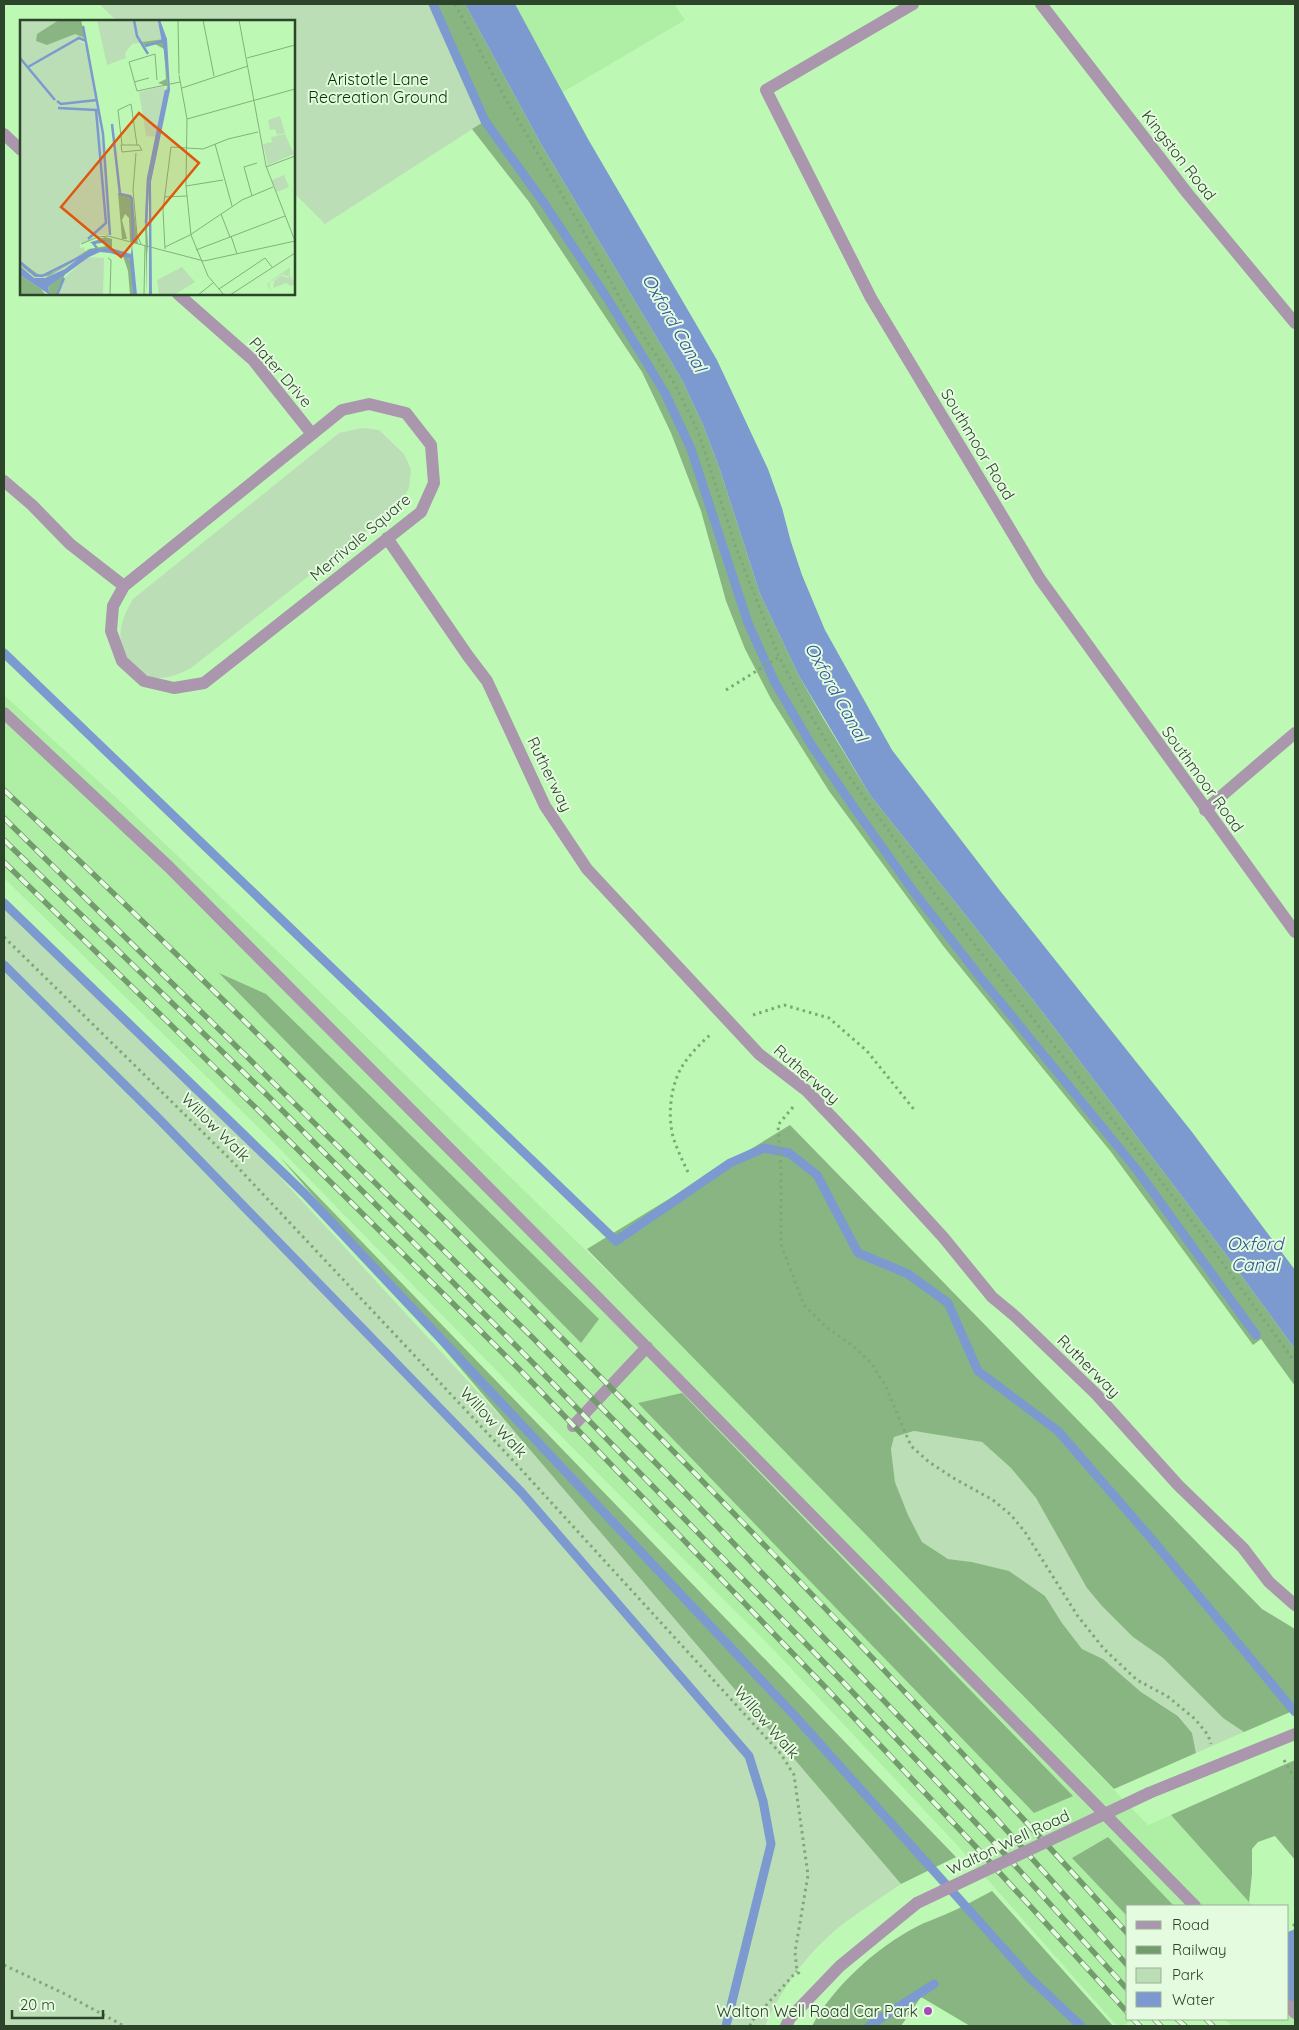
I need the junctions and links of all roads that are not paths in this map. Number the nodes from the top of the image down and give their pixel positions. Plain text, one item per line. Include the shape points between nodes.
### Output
1 (913, 4) edge
2 (1041, 4) edge
3 (4, 134) edge
4 (20, 149) edge
5 (179, 295) edge
6 (1295, 323) edge
7 (312, 434) junction
8 (4, 481) edge
9 (387, 538) junction
10 (124, 586) junction
11 (4, 713) edge
12 (1295, 733) edge
13 (1205, 810) junction
14 (1295, 932) edge
15 (647, 1347) junction
16 (573, 1426) dead end
17 (1295, 1605) edge
18 (1295, 1734) edge
19 (1194, 1905) edge
20 (786, 2026) edge

1 - 13 street, Southmoor Road via 766,90 871,298 1040,578
2 - 6 street, Kingston Road via 1188,194
3 - 4 street
5 - 7 street, Plater Drive via 253,360
7 - 9 street, Merrivale Square via 342,410 369,404 406,413 430,445 434,484 421,512
7 - 10 street, Merrivale Square
8 - 10 street via 70,544
9 - 10 street, Merrivale Square via 204,683 174,688 144,681 122,661 111,631 113,606
9 - 17 street, Rutherway via 487,681 545,806 587,869 759,1054 807,1091 943,1237 992,1297 1096,1394 1178,1485 1244,1548 1270,1582
11 - 15 street via 168,866
12 - 13 street
13 - 14 street, Southmoor Road
15 - 16 street
15 - 19 street
18 - 20 street, Walton Well Road, bridge via 1149,1793 917,1903 840,1966

